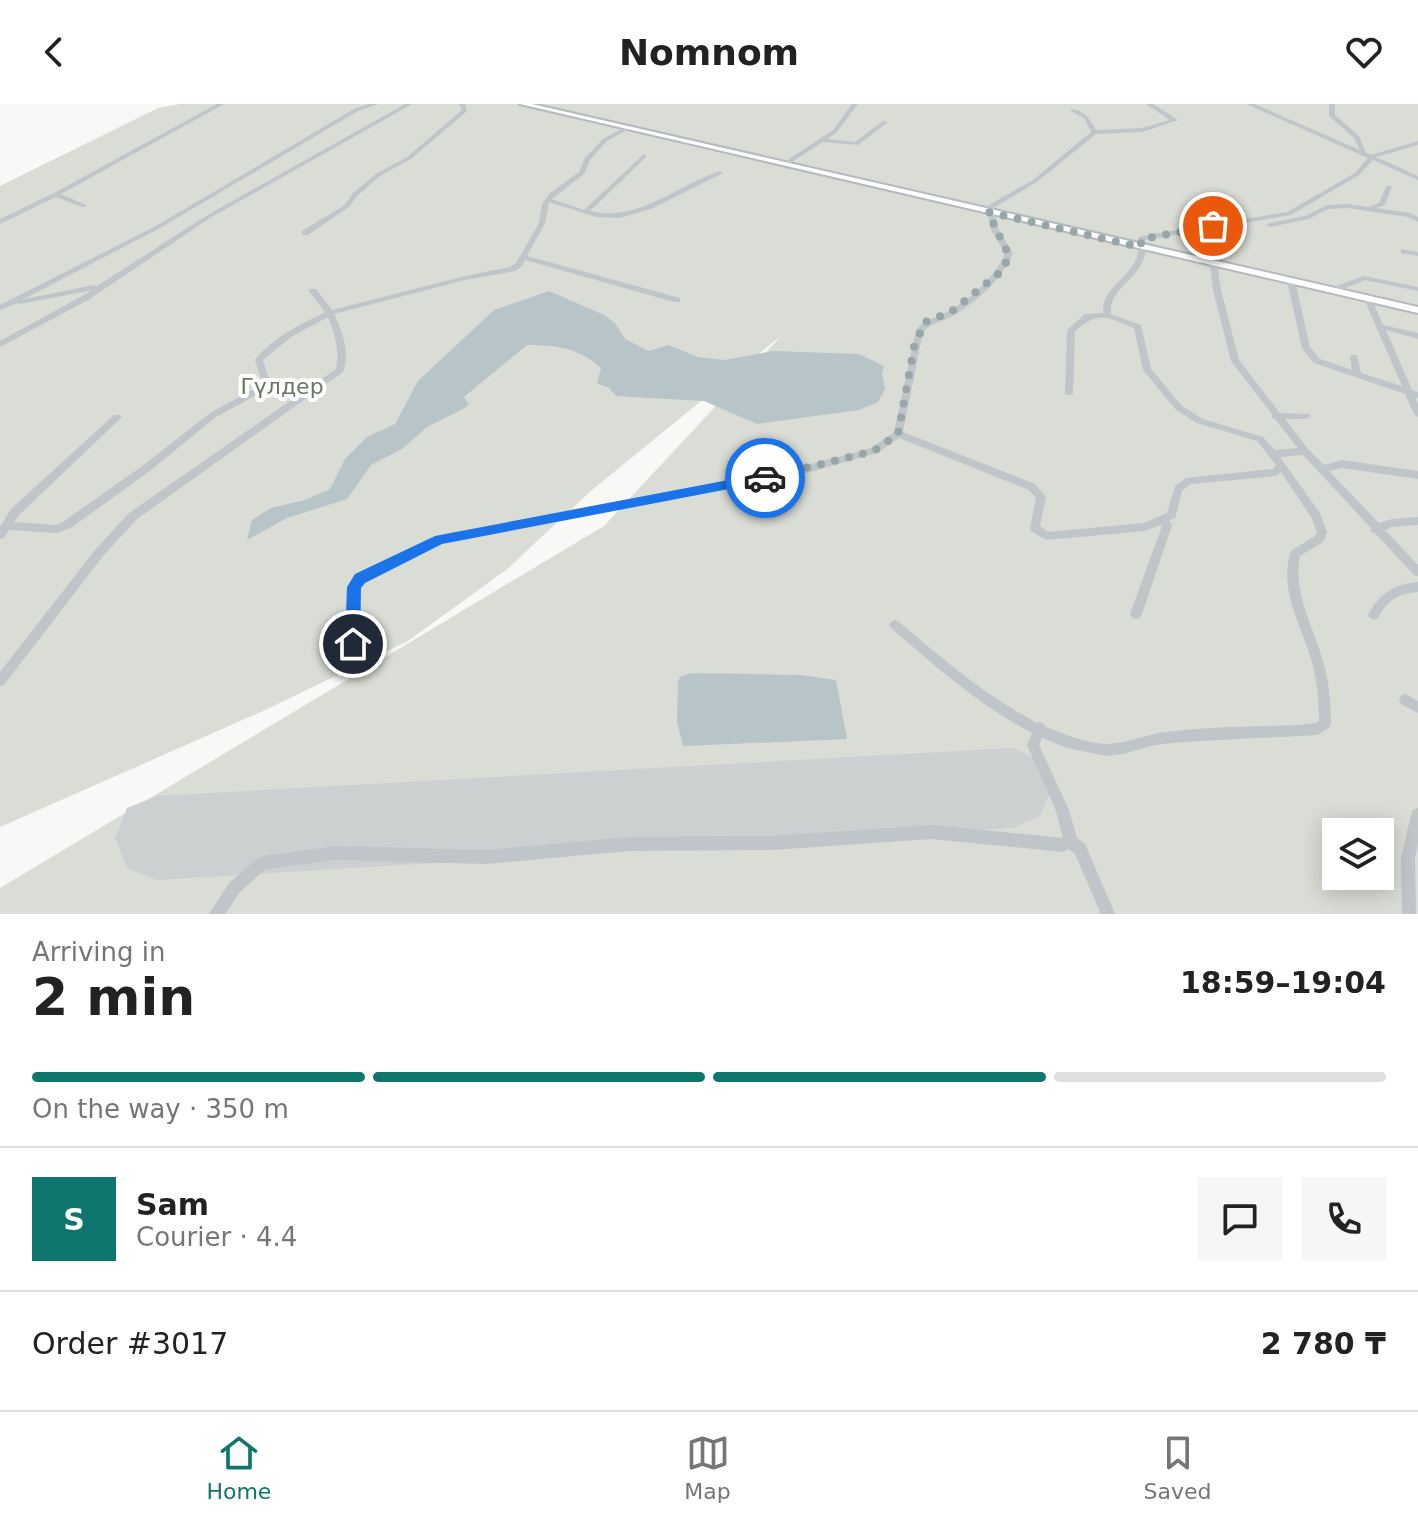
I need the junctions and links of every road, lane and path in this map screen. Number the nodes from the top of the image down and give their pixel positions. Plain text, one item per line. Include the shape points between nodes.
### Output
1 (221, 104) edge
2 (375, 104) edge
3 (409, 104) edge
4 (462, 104) edge
5 (523, 104) edge
6 (855, 104) edge
7 (1149, 104) edge
8 (1249, 104) edge
9 (1332, 104) edge
10 (1073, 110) dead end
11 (885, 122) dead end
12 (629, 127) junction
13 (1094, 132) junction
14 (824, 140) junction
15 (1418, 143) edge
16 (1364, 152) junction
17 (644, 156) dead end
18 (1373, 158) junction
19 (785, 164) junction
20 (720, 173) dead end
21 (1418, 178) edge
22 (1389, 187) dead end
23 (56, 194) junction
24 (548, 200) junction
25 (84, 206) dead end
26 (1361, 208) junction
27 (585, 212) junction
28 (988, 212) junction
29 (1413, 216) edge
30 (0, 222) edge
31 (305, 233) dead end
32 (1141, 247) junction
33 (1404, 251) dead end
34 (1418, 254) edge
35 (523, 257) junction
36 (1198, 261) junction
37 (1214, 264) junction
38 (1291, 281) junction
39 (104, 283) junction
40 (1418, 289) edge
41 (313, 291) dead end
42 (1340, 293) junction
43 (1368, 299) junction
44 (677, 300) dead end
45 (19, 301) junction
46 (0, 308) edge
47 (1418, 310) edge
48 (330, 313) junction
49 (1107, 315) junction
50 (1382, 327) junction
51 (1418, 336) edge
52 (0, 344) edge
53 (1354, 357) dead end
54 (1357, 374) junction
55 (1069, 393) dead end
56 (1414, 393) edge
57 (1418, 414) edge
58 (1275, 416) junction
59 (1306, 416) dead end
60 (117, 417) dead end
61 (898, 434) junction
62 (1305, 451) junction
63 (1273, 454) junction
64 (1281, 465) junction
65 (1321, 469) junction
66 (1418, 475) edge
67 (1163, 521) junction
68 (1418, 521) edge
69 (1375, 529) junction
70 (3, 531) edge
71 (1418, 572) edge
72 (1418, 587) edge
73 (1136, 614) dead end
74 (1374, 615) dead end
75 (895, 625) dead end
76 (353, 644) dead end
77 (0, 681) edge
78 (1405, 700) dead end
79 (1418, 707) edge
80 (1040, 728) junction
81 (1418, 815) edge
82 (1071, 842) junction
83 (216, 914) edge
84 (1108, 914) edge
85 (1409, 914) edge

1 - 23 street
2 - 45 street
3 - 39 street via 208,217
4 - 31 street via 465,110 409,158 378,175 347,206
5 - 12 main road
6 - 14 street
7 - 13 street via 1176,121 1142,130
8 - 16 street
9 - 16 street via 1332,116 1357,137
10 - 13 street via 1086,117
11 - 14 street via 856,144
12 - 19 main road
12 - 24 street via 605,140 582,173
13 - 28 street
14 - 19 street
15 - 18 street
16 - 18 street
17 - 27 street
18 - 21 street
18 - 32 street via 1357,174 1289,214 1153,236 1142,239
19 - 28 main road
20 - 27 street via 696,180 667,201 621,214
22 - 26 street via 1382,205
23 - 25 street
23 - 30 street
24 - 27 street
24 - 35 street
26 - 29 street
26 - 36 street via 1327,207 1307,218 1214,234 1202,243
28 - 32 main road
28 - 61 street via 1009,256 1002,271 951,312 925,322 914,347
32 - 36 main road
32 - 49 street via 1137,266 1105,307
33 - 34 street
35 - 44 street
35 - 48 street via 503,273
36 - 37 main road
37 - 38 main road
37 - 58 street via 1232,355
38 - 42 main road
38 - 54 street via 1306,348 1317,361
39 - 45 street via 51,299
39 - 52 street
40 - 42 street via 1358,278 1339,288
41 - 48 street
42 - 43 main road
43 - 47 main road
43 - 50 street
45 - 46 street
48 - 70 street via 265,353 259,360 265,379 257,391 213,415 67,525
48 - 77 street via 340,370 133,516
49 - 55 street via 1088,316 1071,330
49 - 63 street via 1138,327 1152,378 1187,415 1260,439
50 - 51 street
50 - 56 street
53 - 54 street
54 - 56 street
56 - 57 street
58 - 59 street
58 - 62 street
60 - 70 street via 27,500
61 - 67 street via 1032,487 1041,497 1035,528 1046,536
61 - 76 street via 874,451 807,469 440,539 360,579 354,587
62 - 63 street
62 - 65 street
63 - 64 street
64 - 67 street via 1276,472 1189,481 1178,489 1175,508
64 - 80 street via 1322,532 1295,554 1291,585 1315,652 1325,724 1317,729 1163,738 1099,749
65 - 66 street via 1342,464
65 - 69 street
67 - 73 street via 1163,543
68 - 69 street
69 - 71 street
72 - 74 street via 1395,592 1378,604
75 - 80 street via 982,698
78 - 79 street
80 - 82 street via 1033,745
81 - 85 street via 1408,858
82 - 83 street via 932,832 771,843 628,844 486,857 336,853 263,863 235,887
82 - 84 street via 1080,849

